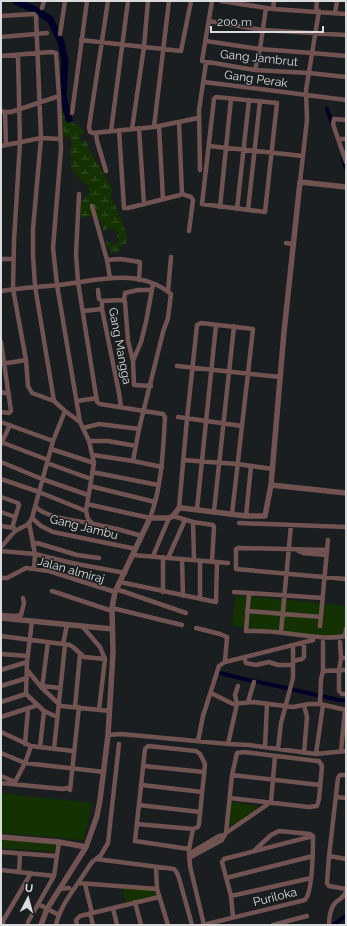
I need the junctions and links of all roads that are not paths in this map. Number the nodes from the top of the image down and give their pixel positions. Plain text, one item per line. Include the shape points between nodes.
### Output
1 (44, 1) edge
2 (65, 1) edge
3 (87, 1) edge
4 (108, 1) edge
5 (128, 1) edge
6 (148, 1) edge
7 (169, 1) edge
8 (191, 1) edge
9 (212, 1) edge
10 (221, 1) edge
11 (274, 1) edge
12 (317, 1) edge
13 (337, 1) edge
14 (232, 2) edge
15 (254, 3) edge
16 (42, 8) dead end
17 (266, 8) junction
18 (273, 9) junction
19 (317, 11) junction
20 (335, 13) junction
21 (346, 14) edge
22 (1, 16) edge
23 (209, 21) junction
24 (262, 30) junction
25 (47, 32) dead end
26 (316, 33) junction
27 (37, 34) junction
28 (60, 34) dead end
29 (346, 35) edge
30 (1, 37) edge
31 (81, 40) junction
32 (206, 42) junction
33 (102, 43) junction
34 (122, 45) junction
35 (144, 47) junction
36 (164, 49) junction
37 (260, 50) junction
38 (312, 52) junction
39 (38, 54) junction
40 (1, 56) edge
41 (18, 56) junction
42 (346, 56) edge
43 (206, 63) junction
44 (255, 70) junction
45 (309, 73) junction
46 (346, 77) edge
47 (204, 82) junction
48 (59, 96) junction
49 (306, 96) junction
50 (232, 99) junction
51 (249, 100) junction
52 (346, 100) edge
53 (260, 101) junction
54 (40, 103) junction
55 (19, 109) junction
56 (3, 112) edge
57 (72, 113) dead end
58 (198, 118) junction
59 (346, 120) edge
60 (179, 122) junction
61 (156, 127) junction
62 (139, 128) junction
63 (132, 129) junction
64 (119, 130) junction
65 (111, 131) junction
66 (96, 133) junction
67 (41, 138) junction
68 (338, 138) junction
69 (60, 139) junction
70 (346, 139) edge
71 (20, 142) junction
72 (3, 146) edge
73 (209, 146) junction
74 (226, 148) junction
75 (244, 149) junction
76 (255, 151) junction
77 (344, 152) edge
78 (272, 153) junction
79 (303, 156) junction
80 (346, 162) edge
81 (200, 170) dead end
82 (106, 171) dead end
83 (300, 182) junction
84 (346, 187) edge
85 (79, 194) dead end
86 (182, 194) junction
87 (163, 199) junction
88 (144, 204) junction
89 (92, 206) dead end
90 (220, 207) junction
91 (237, 209) junction
92 (248, 210) junction
93 (189, 231) dead end
94 (286, 243) dead end
95 (293, 244) junction
96 (171, 257) dead end
97 (1, 260) edge
98 (13, 260) junction
99 (107, 260) junction
100 (110, 278) junction
101 (139, 280) junction
102 (78, 282) junction
103 (153, 284) junction
104 (57, 285) junction
105 (35, 286) junction
106 (13, 289) junction
107 (1, 290) edge
108 (98, 290) dead end
109 (151, 290) junction
110 (168, 292) junction
111 (124, 300) junction
112 (102, 301) junction
113 (102, 309) junction
114 (84, 311) junction
115 (216, 325) junction
116 (234, 326) junction
117 (1, 342) edge
118 (26, 360) junction
119 (133, 361) junction
120 (3, 364) edge
121 (177, 366) dead end
122 (192, 367) junction
123 (211, 369) junction
124 (230, 370) junction
125 (248, 373) junction
126 (280, 377) junction
127 (151, 386) junction
128 (1, 392) edge
129 (9, 394) junction
130 (97, 398) junction
131 (54, 401) junction
132 (77, 401) junction
133 (121, 407) junction
134 (65, 411) junction
135 (144, 411) junction
136 (1, 412) edge
137 (178, 417) dead end
138 (187, 419) junction
139 (206, 421) junction
140 (1, 422) edge
141 (80, 422) junction
142 (224, 424) junction
143 (10, 425) junction
144 (242, 426) junction
145 (83, 428) junction
146 (139, 429) junction
147 (53, 441) junction
148 (89, 441) junction
149 (1, 444) edge
150 (136, 446) junction
151 (51, 450) junction
152 (93, 455) junction
153 (183, 460) junction
154 (48, 461) junction
155 (133, 461) junction
156 (1, 462) edge
157 (202, 462) junction
158 (94, 463) junction
159 (219, 463) junction
160 (237, 464) junction
161 (251, 466) junction
162 (162, 467) junction
163 (273, 469) junction
164 (92, 472) junction
165 (1, 479) edge
166 (42, 479) junction
167 (91, 479) junction
168 (158, 485) junction
169 (271, 485) junction
170 (90, 486) junction
171 (39, 492) junction
172 (346, 493) edge
173 (88, 495) junction
174 (1, 497) edge
175 (155, 502) junction
176 (87, 504) junction
177 (36, 507) junction
178 (179, 508) junction
179 (197, 509) junction
180 (86, 511) junction
181 (214, 511) junction
182 (1, 512) edge
183 (232, 514) junction
184 (246, 516) junction
185 (265, 516) junction
186 (15, 517) junction
187 (171, 517) junction
188 (150, 518) junction
189 (185, 520) junction
190 (31, 521) junction
191 (193, 522) junction
192 (92, 523) junction
193 (239, 523) dead end
194 (265, 524) junction
195 (291, 525) junction
196 (1, 526) edge
197 (346, 527) edge
198 (12, 528) junction
199 (18, 530) junction
200 (142, 536) junction
201 (328, 540) dead end
202 (33, 546) junction
203 (1, 547) edge
204 (290, 550) junction
205 (1, 551) edge
206 (134, 552) junction
207 (327, 552) junction
208 (35, 554) junction
209 (153, 556) junction
210 (166, 557) junction
211 (99, 558) dead end
212 (182, 559) junction
213 (194, 560) junction
214 (200, 561) junction
215 (215, 562) junction
216 (228, 563) dead end
217 (34, 569) junction
218 (125, 573) junction
219 (287, 573) junction
220 (325, 577) junction
221 (1, 578) edge
222 (346, 579) edge
223 (120, 582) junction
224 (52, 591) dead end
225 (115, 591) junction
226 (164, 592) junction
227 (234, 592) dead end
228 (250, 593) junction
229 (183, 596) junction
230 (284, 596) junction
231 (23, 598) dead end
232 (323, 598) junction
233 (200, 600) junction
234 (112, 609) junction
235 (247, 611) junction
236 (186, 613) dead end
237 (283, 614) junction
238 (1, 615) edge
239 (321, 617) junction
240 (1, 618) edge
241 (32, 621) junction
242 (67, 625) junction
243 (182, 625) dead end
244 (82, 626) junction
245 (320, 626) dead end
246 (196, 628) dead end
247 (112, 629) junction
248 (346, 629) edge
249 (281, 632) junction
250 (1, 636) edge
251 (346, 636) edge
252 (30, 639) junction
253 (313, 640) dead end
254 (48, 642) junction
255 (324, 642) dead end
256 (340, 642) dead end
257 (304, 643) junction
258 (64, 644) junction
259 (292, 645) junction
260 (1, 654) edge
261 (80, 654) junction
262 (244, 658) junction
263 (344, 658) edge
264 (28, 659) junction
265 (104, 660) junction
266 (225, 662) junction
267 (293, 663) junction
268 (1, 670) edge
269 (28, 670) junction
270 (339, 670) junction
271 (346, 670) edge
272 (324, 671) junction
273 (27, 678) junction
274 (254, 682) dead end
275 (1, 686) edge
276 (238, 686) dead end
277 (42, 687) junction
278 (60, 688) junction
279 (211, 693) junction
280 (26, 694) junction
281 (346, 694) edge
282 (321, 701) junction
283 (1, 702) edge
284 (248, 702) junction
285 (58, 703) junction
286 (236, 704) junction
287 (267, 704) junction
288 (38, 705) junction
289 (304, 705) junction
290 (287, 706) junction
291 (77, 707) junction
292 (28, 708) junction
293 (99, 710) junction
294 (345, 710) edge
295 (110, 711) junction
296 (44, 712) junction
297 (1, 717) edge
298 (57, 717) junction
299 (1, 732) edge
300 (108, 735) junction
301 (198, 741) junction
302 (25, 744) junction
303 (119, 744) dead end
304 (228, 744) junction
305 (31, 746) junction
306 (40, 747) junction
307 (265, 747) junction
308 (278, 748) junction
309 (54, 749) junction
310 (73, 751) junction
311 (343, 751) edge
312 (1, 753) edge
313 (304, 753) junction
314 (316, 754) junction
315 (275, 756) junction
316 (25, 763) junction
317 (144, 766) junction
318 (72, 769) junction
319 (104, 772) junction
320 (204, 772) junction
321 (232, 775) junction
322 (346, 775) edge
323 (1, 776) edge
324 (273, 780) junction
325 (1, 783) edge
326 (14, 783) junction
327 (142, 785) junction
328 (320, 785) junction
329 (202, 792) junction
330 (336, 797) junction
331 (230, 798) junction
332 (346, 798) edge
333 (271, 802) junction
334 (139, 805) junction
335 (200, 812) junction
336 (137, 824) junction
337 (193, 829) junction
338 (225, 834) junction
339 (313, 836) junction
340 (1, 837) edge
341 (58, 842) junction
342 (86, 846) junction
343 (254, 851) junction
344 (1, 852) edge
345 (20, 854) junction
346 (189, 854) junction
347 (56, 856) junction
348 (313, 856) junction
349 (329, 856) junction
350 (96, 859) junction
351 (346, 859) edge
352 (156, 866) junction
353 (1, 870) edge
354 (19, 872) junction
355 (31, 873) junction
356 (54, 876) junction
357 (226, 878) junction
358 (311, 878) junction
359 (85, 884) junction
360 (61, 887) junction
361 (74, 887) junction
362 (158, 889) junction
363 (346, 890) edge
364 (231, 896) junction
365 (159, 897) junction
366 (135, 902) junction
367 (38, 904) junction
368 (113, 908) junction
369 (47, 909) junction
370 (91, 913) junction
371 (59, 915) junction
372 (307, 916) dead end
373 (233, 917) junction
374 (28, 922) dead end
375 (329, 924) edge
376 (2, 925) edge
377 (41, 925) edge
378 (56, 925) edge
379 (77, 925) edge
380 (93, 925) edge
381 (117, 925) edge
382 (141, 925) edge
383 (168, 925) edge
384 (192, 925) edge
385 (203, 925) edge
386 (273, 925) edge

1 - 16 street
2 - 28 street
3 - 31 street
4 - 33 street
5 - 34 street
6 - 35 street
7 - 36 street
8 - 36 street via 182,50
9 - 23 street
10 - 14 street
11 - 18 street
12 - 19 street
13 - 20 street
14 - 15 street
15 - 17 street
17 - 18 street
17 - 24 street
18 - 19 street
19 - 20 street
19 - 26 street
20 - 21 street
22 - 27 street via 35,14
23 - 24 street
23 - 32 street
24 - 26 street
24 - 37 street
25 - 27 street
26 - 29 street
26 - 38 street
27 - 30 street
27 - 39 street
31 - 33 street
31 - 57 street
32 - 37 street
32 - 43 street via 202,61
33 - 34 street
33 - 66 street via 89,127 91,133
34 - 35 street
34 - 65 street
35 - 36 street
35 - 63 street
36 - 61 street
37 - 38 street
37 - 44 street
38 - 42 street
38 - 45 street
39 - 41 street
39 - 48 street via 56,53
39 - 54 street
40 - 41 street
41 - 55 street
43 - 44 street, Gang Jambrut
43 - 47 street
44 - 45 street, Gang Jambrut
45 - 46 street, Gang Jambrut
45 - 49 street
47 - 49 street, Gang Perak
47 - 58 street
48 - 54 street
48 - 69 street
49 - 52 street, Gang Perak
49 - 79 street via 308,115
50 - 51 street
50 - 73 street via 214,98
50 - 74 street
51 - 53 street
51 - 75 street
53 - 76 street
53 - 78 street via 277,104
54 - 55 street
54 - 67 street
55 - 56 street
55 - 71 street
56 - 72 street
58 - 60 street
58 - 81 street
59 - 68 street via 334,120
60 - 61 street
60 - 86 street
61 - 62 street
61 - 87 street
62 - 63 street
62 - 88 street
63 - 64 street
64 - 65 street
64 - 88 street via 123,206 128,208
65 - 66 street
66 - 82 street
67 - 69 street
67 - 71 street
67 - 105 street via 33,229
68 - 70 street
68 - 77 street
69 - 104 street via 54,239
71 - 72 street
71 - 98 street
73 - 74 street
73 - 90 street via 202,204
74 - 75 street
74 - 90 street
75 - 76 street
75 - 91 street
76 - 78 street
76 - 92 street
77 - 80 street
78 - 79 street
78 - 92 street via 265,211
79 - 83 street
83 - 84 street
83 - 95 street
85 - 102 street via 76,254
86 - 87 street
86 - 93 street via 193,200
87 - 88 street
89 - 99 street
90 - 91 street
91 - 92 street
94 - 95 street
95 - 126 street
96 - 110 street
97 - 98 street
98 - 106 street
99 - 100 street
99 - 101 street via 140,262
100 - 101 street
100 - 102 street
101 - 103 street
102 - 104 street
102 - 114 street
103 - 109 street
103 - 110 street
104 - 105 street
104 - 132 street
105 - 106 street
105 - 131 street
106 - 107 street
106 - 118 street
108 - 112 street, Gang Mangga via 99,299
109 - 111 street via 125,293
109 - 119 street via 141,342
110 - 127 street via 171,296 168,318
111 - 112 street
111 - 119 street via 128,341
112 - 113 street, Gang Mangga
113 - 114 street
113 - 133 street, Gang Mangga
114 - 130 street
115 - 116 street
115 - 122 street via 198,324
115 - 123 street
116 - 124 street
116 - 125 street via 253,329
117 - 120 street
118 - 120 street
118 - 131 street via 28,386 32,393
119 - 127 street via 134,385
120 - 129 street
121 - 122 street
122 - 123 street
122 - 138 street
123 - 124 street
123 - 139 street
124 - 125 street
124 - 142 street
125 - 126 street
125 - 144 street
126 - 163 street
127 - 135 street
128 - 129 street
129 - 136 street via 11,412
130 - 132 street
130 - 133 street via 98,404
131 - 134 street
132 - 141 street
133 - 135 street
134 - 141 street
134 - 147 street
135 - 146 street
135 - 162 street via 165,415
137 - 138 street
138 - 139 street
138 - 153 street
139 - 142 street
139 - 157 street
140 - 143 street
141 - 145 street
142 - 144 street
142 - 159 street
143 - 147 street
143 - 149 street
144 - 160 street
145 - 146 street via 99,424
145 - 148 street
146 - 150 street
147 - 151 street
148 - 150 street via 108,441
148 - 152 street
149 - 154 street
150 - 155 street
151 - 154 street
151 - 158 street
152 - 155 street
152 - 158 street
153 - 157 street
153 - 178 street
154 - 166 street
154 - 167 street
155 - 162 street
156 - 166 street
157 - 159 street
157 - 179 street
158 - 164 street
159 - 160 street
159 - 181 street
160 - 161 street
160 - 183 street
161 - 163 street
161 - 184 street
162 - 168 street
163 - 169 street
164 - 167 street
164 - 168 street
165 - 171 street
166 - 171 street
166 - 173 street
167 - 170 street
168 - 175 street
169 - 172 street
169 - 185 street
170 - 173 street
170 - 175 street
171 - 177 street
171 - 180 street
173 - 176 street
174 - 186 street via 18,503
175 - 188 street
176 - 180 street
176 - 188 street
177 - 190 street
177 - 192 street via 39,511
178 - 179 street
178 - 187 street
179 - 181 street
180 - 192 street
181 - 183 street
182 - 186 street
183 - 184 street
184 - 185 street
185 - 194 street
186 - 198 street
187 - 188 street
187 - 189 street
187 - 209 street
188 - 200 street
189 - 191 street
189 - 210 street
190 - 199 street
190 - 202 street
190 - 206 street, Gang Jambu via 53,532
191 - 213 street
191 - 215 street via 214,527
192 - 200 street
193 - 194 street
194 - 195 street
195 - 197 street
195 - 204 street
196 - 198 street
198 - 199 street
199 - 203 street
200 - 206 street
201 - 207 street
202 - 208 street
202 - 211 street via 37,543 77,555
204 - 207 street via 303,553
204 - 219 street
204 - 219 street via 236,549 236,569
205 - 208 street
206 - 209 street, Gang Jambu
206 - 218 street
207 - 220 street
208 - 217 street
208 - 218 street
209 - 210 street, Gang Jambu
210 - 212 street, Gang Jambu
210 - 226 street
212 - 213 street, Gang Jambu
212 - 229 street
213 - 214 street, Gang Jambu
214 - 215 street, Gang Jambu
214 - 233 street
215 - 216 street, Gang Jambu
215 - 233 street via 217,601
217 - 221 street, Jalan almiraj via 26,568 8,578
217 - 225 street, Jalan almiraj via 49,571
218 - 223 street
219 - 220 street
219 - 230 street
220 - 222 street
220 - 232 street
223 - 225 street
223 - 226 street
224 - 234 street
225 - 234 street
225 - 236 street, Jalan almiraj
226 - 229 street
227 - 228 street
228 - 230 street
228 - 235 street
229 - 233 street
230 - 232 street
230 - 237 street
231 - 238 street via 21,615
232 - 239 street
234 - 243 street
234 - 247 street
235 - 237 street
235 - 249 street via 245,630
237 - 239 street
237 - 249 street
239 - 245 street
240 - 241 street
241 - 242 street
241 - 252 street
242 - 244 street
242 - 258 street
244 - 247 street
244 - 265 street via 100,647
246 - 266 street via 227,637
247 - 295 street
248 - 251 street
249 - 251 street
250 - 252 street
252 - 254 street
252 - 264 street
253 - 257 street
254 - 258 street
254 - 277 street
255 - 272 street
256 - 263 street
257 - 259 street
257 - 267 street via 304,657
258 - 261 street via 73,647
258 - 278 street
259 - 262 street
259 - 267 street
260 - 264 street
261 - 265 street via 86,658
261 - 291 street
262 - 266 street
262 - 267 street via 246,663 252,665 269,662 278,665
263 - 270 street
264 - 268 street
264 - 269 street
265 - 293 street
266 - 279 street via 219,666
267 - 290 street via 293,678
269 - 273 street
269 - 277 street
270 - 271 street
270 - 272 street
270 - 281 street via 339,691
272 - 282 street
273 - 275 street
273 - 280 street
274 - 284 street
276 - 286 street
277 - 278 street
277 - 285 street
278 - 285 street
279 - 286 street
279 - 301 street
280 - 283 street
280 - 288 street
282 - 289 street
282 - 294 street
282 - 314 street
284 - 286 street
284 - 287 street
285 - 291 street via 61,706
285 - 298 street
286 - 304 street
287 - 290 street
287 - 307 street
288 - 292 street
288 - 296 street
289 - 290 street
289 - 313 street
290 - 308 street via 281,722
291 - 293 street
291 - 310 street
292 - 297 street
292 - 302 street
293 - 295 street
294 - 311 street
295 - 300 street
296 - 298 street
296 - 306 street
298 - 309 street
299 - 302 street
300 - 301 street
300 - 319 street
301 - 304 street
302 - 305 street
303 - 350 street via 108,843
304 - 307 street
305 - 306 street
305 - 316 street
306 - 309 street
307 - 308 street
308 - 313 street
309 - 310 street
310 - 318 street
311 - 314 street
312 - 316 street
313 - 314 street
315 - 321 street via 237,753
315 - 324 street
315 - 328 street via 320,761
316 - 318 street
316 - 326 street
317 - 320 street
317 - 320 street via 145,749 148,746 196,751 205,764
317 - 327 street
318 - 319 street
318 - 326 street via 70,790
319 - 342 street via 96,816
320 - 329 street
321 - 324 street
321 - 331 street
322 - 330 street via 340,775 338,778
323 - 326 street
324 - 328 street
324 - 333 street
325 - 326 street
327 - 329 street
327 - 334 street
328 - 333 street via 316,806
329 - 335 street
330 - 332 street
330 - 349 street
331 - 333 street
331 - 338 street
333 - 338 street
334 - 335 street
334 - 336 street
335 - 337 street via 198,827
336 - 337 street
336 - 346 street via 136,842
337 - 346 street
338 - 346 street via 222,840
339 - 343 street
339 - 343 street via 278,831
339 - 348 street, Puriloka
340 - 341 street
341 - 342 street
341 - 347 street
342 - 360 street
343 - 357 street via 224,859 222,865
344 - 345 street
345 - 347 street
345 - 354 street
346 - 385 street, Puriloka
347 - 356 street
348 - 357 street
348 - 358 street, Puriloka
349 - 351 street
349 - 363 street via 328,885
350 - 352 street
350 - 361 street
352 - 362 street
352 - 384 street via 174,869 177,873
353 - 354 street
354 - 355 street
355 - 356 street
355 - 376 street
356 - 367 street
357 - 364 street
358 - 364 street
358 - 373 street, Puriloka via 305,900
359 - 361 street
359 - 362 street
359 - 370 street
360 - 361 street
360 - 369 street
361 - 371 street
362 - 365 street
363 - 375 street via 344,896 332,906
364 - 373 street
365 - 366 street
365 - 383 street
366 - 368 street
366 - 382 street
367 - 369 street
367 - 374 street
368 - 370 street
368 - 381 street
369 - 371 street
369 - 377 street
370 - 379 street via 77,917
370 - 380 street
371 - 378 street
372 - 386 street
373 - 385 street, Puriloka

